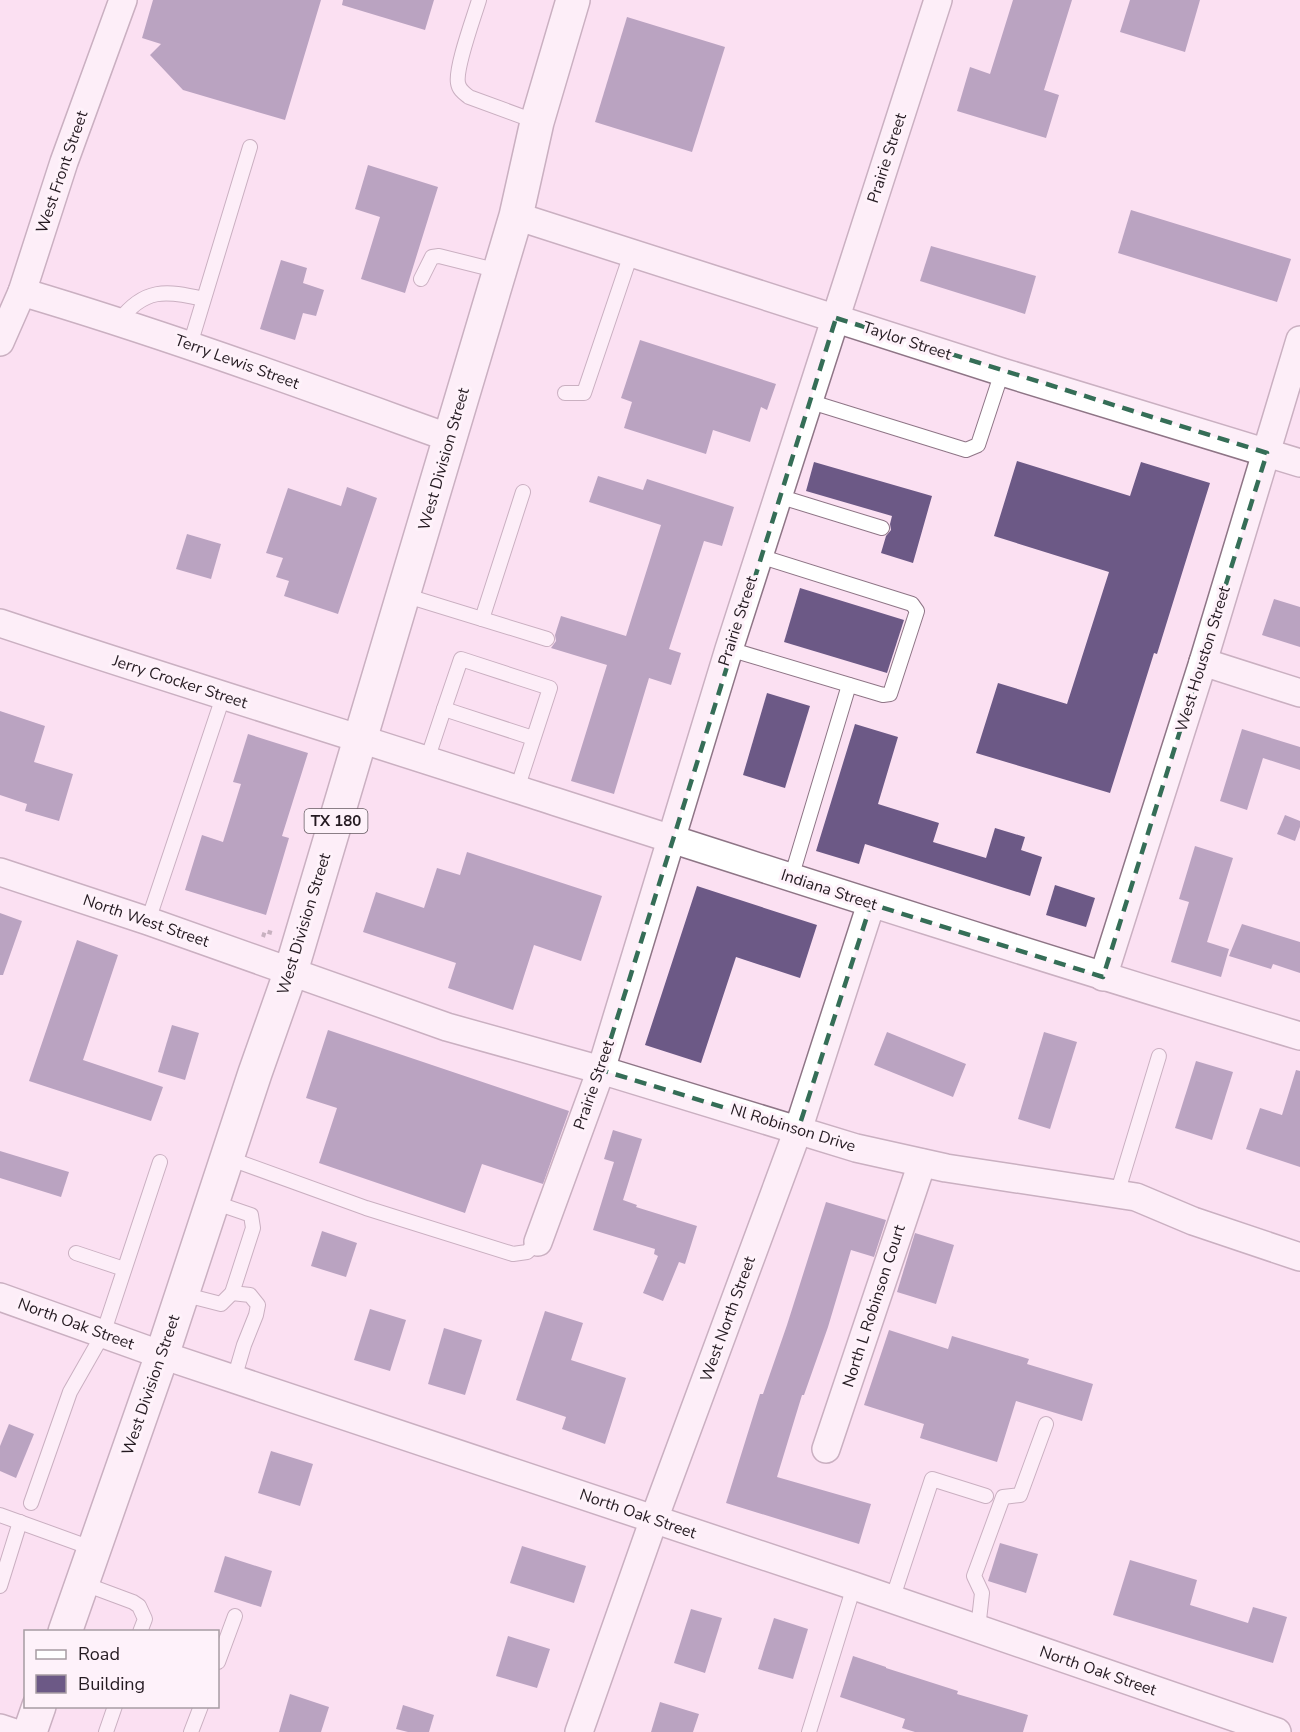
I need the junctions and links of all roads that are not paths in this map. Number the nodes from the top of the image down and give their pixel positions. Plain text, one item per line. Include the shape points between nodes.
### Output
1 (123, 0) edge
2 (479, 0) edge
3 (573, 0) edge
4 (938, 0) edge
5 (537, 122) junction
6 (250, 147) dead end
7 (516, 216) junction
8 (631, 254) junction
9 (499, 271) junction
10 (421, 279) dead end
11 (22, 292) junction
12 (204, 299) junction
13 (836, 318) junction
14 (119, 321) junction
15 (1300, 340) edge
16 (0, 342) edge
17 (190, 345) junction
18 (1002, 372) junction
19 (565, 393) dead end
20 (808, 401) junction
21 (450, 438) junction
22 (1267, 453) junction
23 (1300, 463) edge
24 (523, 492) dead end
25 (778, 496) junction
26 (882, 528) dead end
27 (759, 556) junction
28 (404, 595) junction
29 (482, 619) junction
30 (0, 623) edge
31 (547, 639) dead end
32 (729, 649) junction
33 (1203, 662) junction
34 (849, 685) junction
35 (1300, 693) edge
36 (223, 697) junction
37 (444, 709) junction
38 (533, 738) junction
39 (360, 739) junction
40 (427, 760) junction
41 (517, 789) junction
42 (671, 839) junction
43 (0, 872) edge
44 (791, 878) junction
45 (871, 904) junction
46 (148, 921) junction
47 (291, 971) junction
48 (1103, 977) junction
49 (1300, 1036) edge
50 (1159, 1056) dead end
51 (601, 1070) junction
52 (798, 1130) junction
53 (228, 1158) junction
54 (160, 1162) dead end
55 (922, 1163) junction
56 (1117, 1194) junction
57 (213, 1202) junction
58 (538, 1242) joint
59 (76, 1253) dead end
60 (1300, 1257) edge
61 (124, 1269) junction
62 (232, 1293) junction
63 (182, 1294) junction
64 (0, 1297) edge
65 (103, 1334) junction
66 (162, 1355) junction
67 (234, 1379) junction
68 (1046, 1424) dead end
69 (826, 1449) dead end
70 (986, 1496) dead end
71 (31, 1503) dead end
72 (0, 1515) edge
73 (654, 1519) junction
74 (20, 1522) junction
75 (94, 1549) junction
76 (82, 1583) junction
77 (0, 1586) edge
78 (854, 1586) junction
79 (892, 1600) junction
80 (235, 1616) dead end
81 (978, 1629) junction
82 (66, 1630) edge
83 (141, 1630) edge
84 (219, 1659) edge
85 (39, 1708) edge
86 (115, 1708) edge
87 (201, 1708) edge
88 (0, 1728) edge
89 (12, 1732) edge
90 (30, 1732) edge
91 (106, 1732) edge
92 (191, 1732) edge
93 (579, 1732) edge
94 (809, 1732) edge
95 (1276, 1732) edge

1 - 11 street, West Front Street
2 - 5 lane via 462,56 457,82 461,91
3 - 5 main road, West Division Street / TX 180
4 - 13 street, Prairie Street
5 - 7 main road, West Division Street / TX 180
6 - 12 lane
7 - 8 street, Taylor Street
7 - 9 main road, West Division Street / TX 180
8 - 13 street, Taylor Street
8 - 19 lane via 584,393
9 - 10 lane via 439,256 432,257
9 - 21 main road, West Division Street / TX 180
11 - 14 street, Terry Lewis Street
11 - 16 street, West Front Street
12 - 14 lane via 158,293 137,301
12 - 17 lane
13 - 18 street, Taylor Street
13 - 20 street, Prairie Street
14 - 17 street, Terry Lewis Street
15 - 22 street, West Houston Street
17 - 21 street, Terry Lewis Street
18 - 20 lane via 978,445 966,450
18 - 22 street, Taylor Street
20 - 25 street, Prairie Street
21 - 28 main road, West Division Street / TX 180
22 - 23 street, Taylor Street
22 - 33 street, West Houston Street
24 - 29 lane
25 - 26 lane
25 - 27 street, Prairie Street
27 - 32 street, Prairie Street
27 - 34 lane via 912,604 917,611 890,694
28 - 29 lane
28 - 39 main road, West Division Street / TX 180
29 - 31 lane
30 - 36 street, Jerry Crocker Street
32 - 34 lane
32 - 42 street, Prairie Street
33 - 35 street
33 - 48 street, West Houston Street
34 - 44 lane
36 - 39 street, Jerry Crocker Street
36 - 46 lane
37 - 38 lane
37 - 38 lane via 461,659 539,684 550,688
37 - 40 lane
38 - 41 lane
39 - 40 street, Indiana Street
39 - 47 main road, West Division Street / TX 180
40 - 41 street, Indiana Street
41 - 42 street, Indiana Street
42 - 44 street, Indiana Street
42 - 51 street, Prairie Street
43 - 46 street, North West Street
44 - 45 street, Indiana Street
45 - 48 street, Indiana Street
45 - 52 street, West North Street
46 - 47 street, North West Street
47 - 51 street, Nl Robinson Drive via 447,1027
47 - 53 main road, West Division Street / TX 180
48 - 49 street, Indiana Street
50 - 56 lane
51 - 52 street, Nl Robinson Drive
51 - 58 street, Prairie Street
52 - 55 street, Nl Robinson Drive
52 - 73 street, West North Street
53 - 57 main road, West Division Street / TX 180
53 - 58 lane via 366,1208 513,1254 527,1252
54 - 61 lane
55 - 56 street, Nl Robinson Drive
55 - 69 street, North L Robinson Court
56 - 60 street, Nl Robinson Drive via 1136,1197
57 - 62 lane via 251,1215 253,1228
57 - 63 main road, West Division Street / TX 180
59 - 61 lane
61 - 65 lane
62 - 63 lane via 221,1304
62 - 67 lane via 250,1295 258,1305
63 - 66 main road, West Division Street / TX 180
64 - 65 street, North Oak Street
65 - 66 street, North Oak Street
65 - 71 lane via 70,1392
66 - 67 street, North Oak Street
66 - 75 main road, West Division Street / TX 180
67 - 73 street, North Oak Street
68 - 81 lane via 1020,1495 1003,1497 974,1576 982,1593
70 - 79 lane via 932,1479
72 - 74 lane
73 - 78 street, North Oak Street
73 - 93 street, West North Street
74 - 75 lane
74 - 77 lane
75 - 76 main road, West Division Street / TX 180
76 - 82 main road, West Division Street / TX 180
76 - 83 lane via 133,1602 145,1619
78 - 79 street, North Oak Street
78 - 94 lane
79 - 81 street, North Oak Street
80 - 84 lane
81 - 95 street, North Oak Street
85 - 90 main road
86 - 91 lane
87 - 92 lane
88 - 89 street

